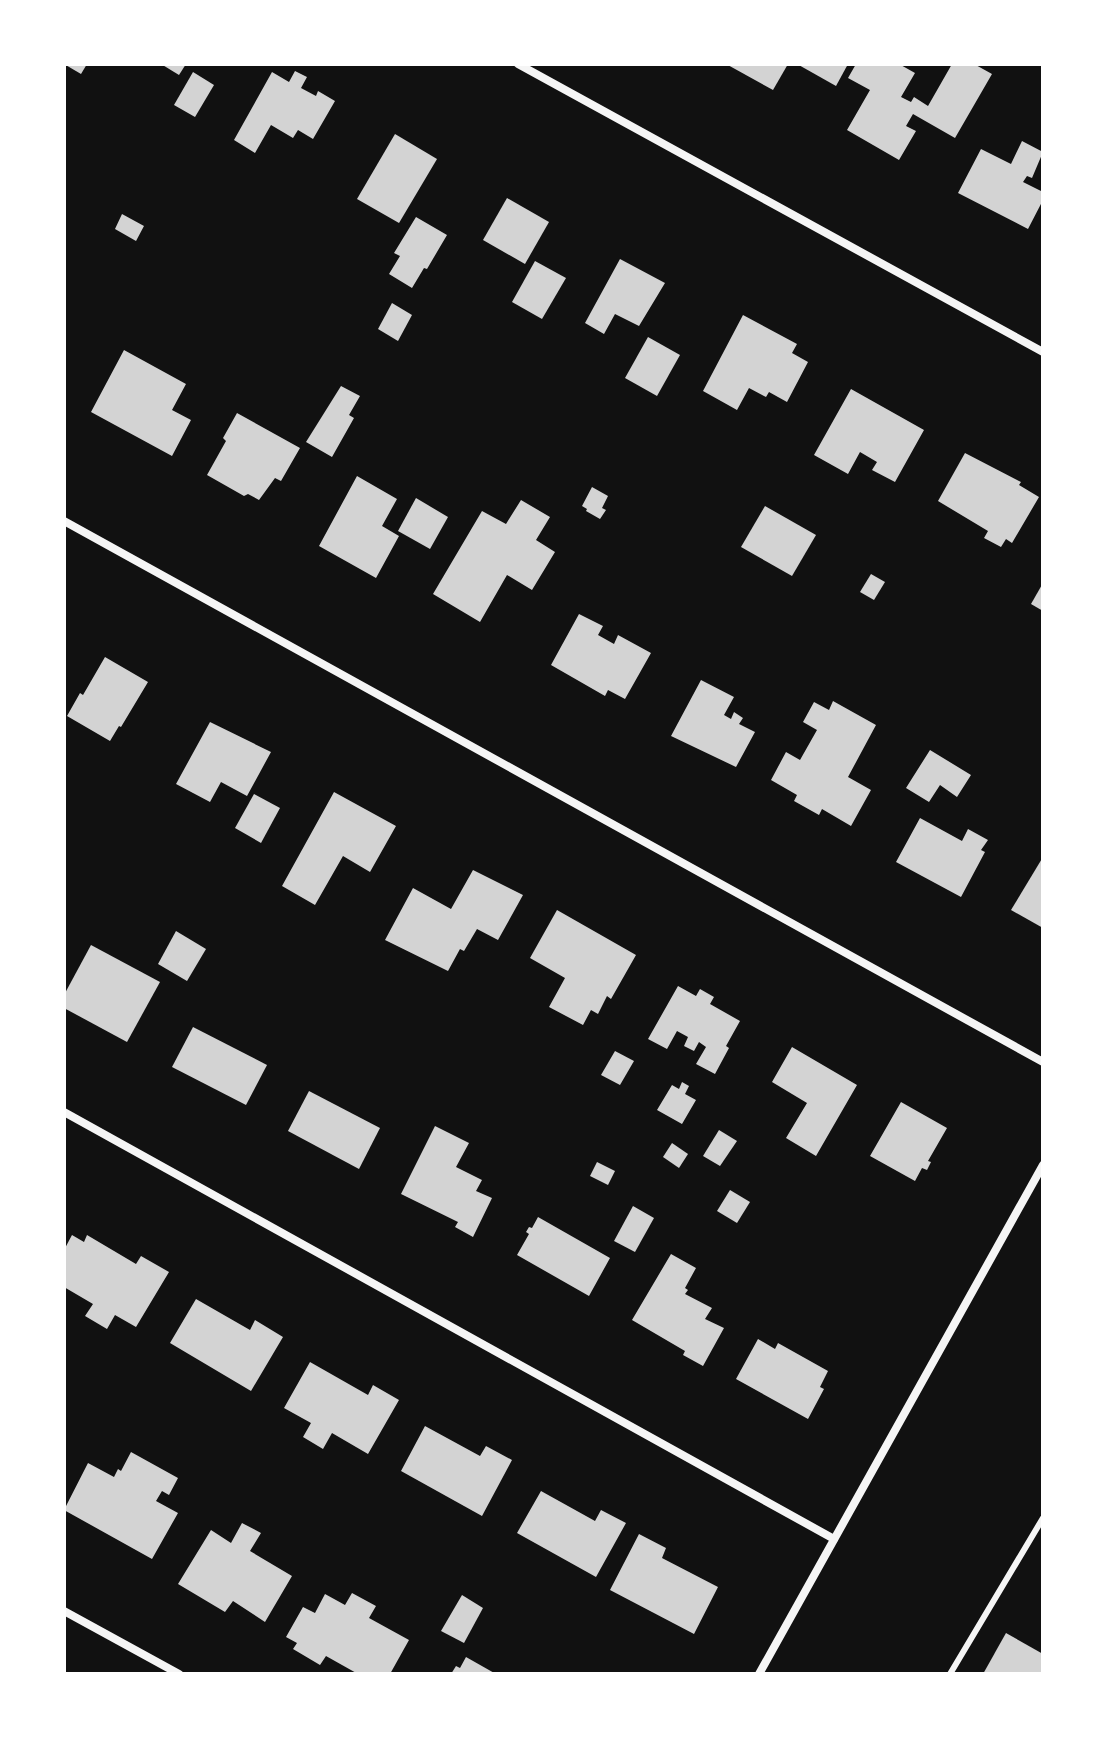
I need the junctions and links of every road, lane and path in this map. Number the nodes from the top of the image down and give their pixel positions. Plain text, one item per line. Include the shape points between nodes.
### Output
1 (518, 64) edge
2 (1043, 352) edge
3 (64, 521) edge
4 (1043, 1062) edge
5 (64, 1112) edge
6 (1043, 1165) edge
7 (1043, 1518) edge
8 (834, 1539) junction
9 (64, 1611) edge
10 (179, 1674) edge
11 (759, 1674) edge
12 (950, 1674) edge

1 - 2 street
3 - 4 street
5 - 8 street
6 - 8 street
7 - 12 lane
8 - 11 street
9 - 10 street

